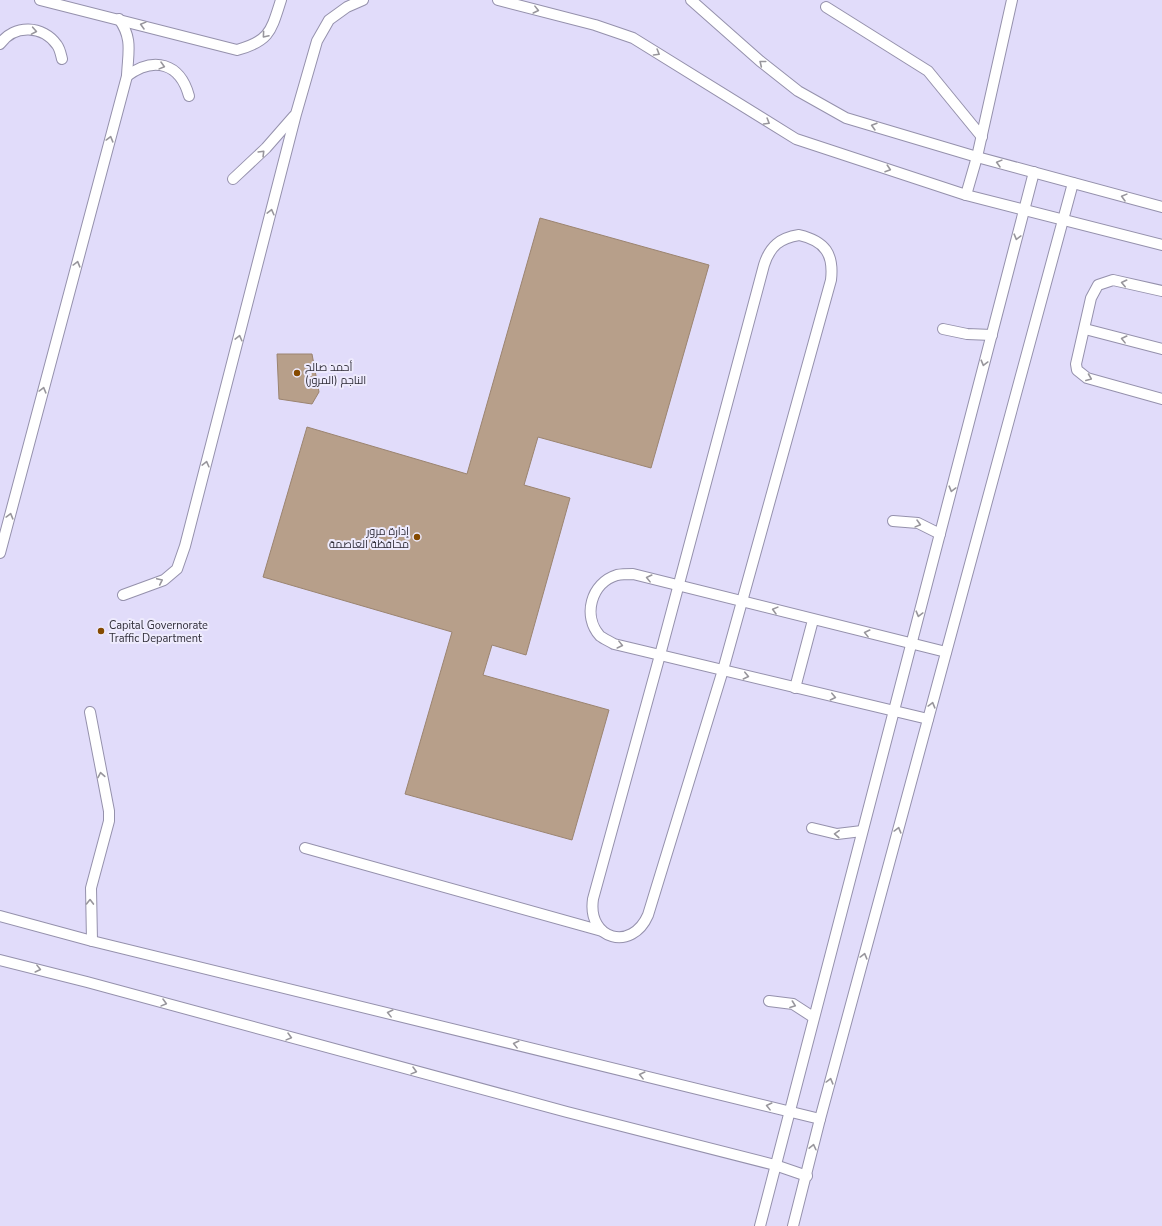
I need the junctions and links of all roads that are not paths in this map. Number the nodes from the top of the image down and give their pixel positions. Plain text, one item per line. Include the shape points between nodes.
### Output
1 (40, 0) edge
2 (281, 0) edge
3 (363, 0) edge
4 (498, 0) edge
5 (691, 0) edge
6 (1012, 0) edge
7 (826, 7) dead end
8 (119, 19) junction
9 (0, 44) edge
10 (62, 60) dead end
11 (127, 76) junction
12 (189, 96) dead end
13 (296, 114) junction
14 (982, 137) junction
15 (977, 156) junction
16 (1034, 172) junction
17 (233, 179) dead end
18 (1073, 183) junction
19 (966, 195) junction
20 (1162, 207) edge
21 (1024, 209) junction
22 (1063, 219) junction
23 (1162, 245) edge
24 (1162, 291) edge
25 (943, 329) dead end
26 (1085, 329) junction
27 (992, 335) junction
28 (1162, 349) edge
29 (1162, 399) edge
30 (894, 521) dead end
31 (940, 534) junction
32 (0, 553) edge
33 (679, 586) junction
34 (123, 595) dead end
35 (742, 601) junction
36 (813, 620) junction
37 (911, 644) junction
38 (946, 652) junction
39 (660, 655) junction
40 (723, 670) junction
41 (795, 688) junction
42 (893, 711) junction
43 (90, 712) dead end
44 (928, 719) junction
45 (812, 828) dead end
46 (862, 831) junction
47 (305, 848) dead end
48 (0, 916) edge
49 (602, 931) junction
50 (92, 941) junction
51 (0, 960) edge
52 (769, 1001) dead end
53 (814, 1017) junction
54 (789, 1111) junction
55 (820, 1119) junction
56 (775, 1165) junction
57 (807, 1176) junction
58 (760, 1226) edge
59 (793, 1226) edge

1 - 8 lane
2 -> 8 lane via 266,37 254,45 237,50
3 - 13 lane via 347,7 329,20 317,41
4 -> 19 lane via 595,25 632,38 796,139
15 -> 5 lane via 846,118 798,90 760,61
6 - 14 lane
7 - 14 lane via 928,71
8 - 11 lane via 127,30 129,39
9 -> 10 lane via 5,37 18,30 33,29 47,35 57,45
11 -> 12 lane via 138,68 151,64 164,65 176,72 185,83
32 -> 11 lane
17 -> 13 lane via 266,148
34 -> 13 lane via 164,580 177,569
14 - 15 lane
16 -> 15 lane
15 - 19 lane
16 - 18 lane
16 - 21 lane
20 -> 18 lane
18 - 22 lane
19 - 21 lane
21 - 22 lane
21 -> 27 lane
22 - 23 lane
22 - 38 lane
24 -> 26 lane via 1113,280 1105,281 1094,291
25 - 27 lane via 967,334
28 -> 26 lane
26 -> 29 lane via 1076,364 1081,375
27 -> 31 lane
30 -> 31 lane via 918,523
31 -> 37 lane
33 - 35 lane
33 - 35 lane via 768,253 776,243 787,237 799,235 812,238 822,245 829,255 832,267 831,280
33 - 39 lane
33 -> 39 lane via 632,574 617,575 604,582 594,593 590,608 592,623 601,636 614,644
36 -> 35 lane
35 - 40 lane
37 -> 36 lane
36 - 41 lane
37 - 38 lane
37 - 42 lane
44 -> 38 lane
39 - 40 lane
39 - 49 lane via 593,899 591,911 594,922
40 -> 41 lane
40 - 49 lane via 644,926 624,937 612,937
41 -> 42 lane
42 - 44 lane
42 - 46 lane
50 -> 43 lane via 91,888 109,821 109,811
55 -> 44 lane
46 -> 45 lane via 837,834
46 - 53 lane
47 - 49 lane
48 - 50 lane
54 -> 50 lane
51 -> 56 lane
52 -> 53 lane via 793,1004
53 - 54 lane
54 - 55 lane
54 - 56 lane
57 -> 55 lane
56 - 57 lane
56 - 58 lane
57 - 59 lane

